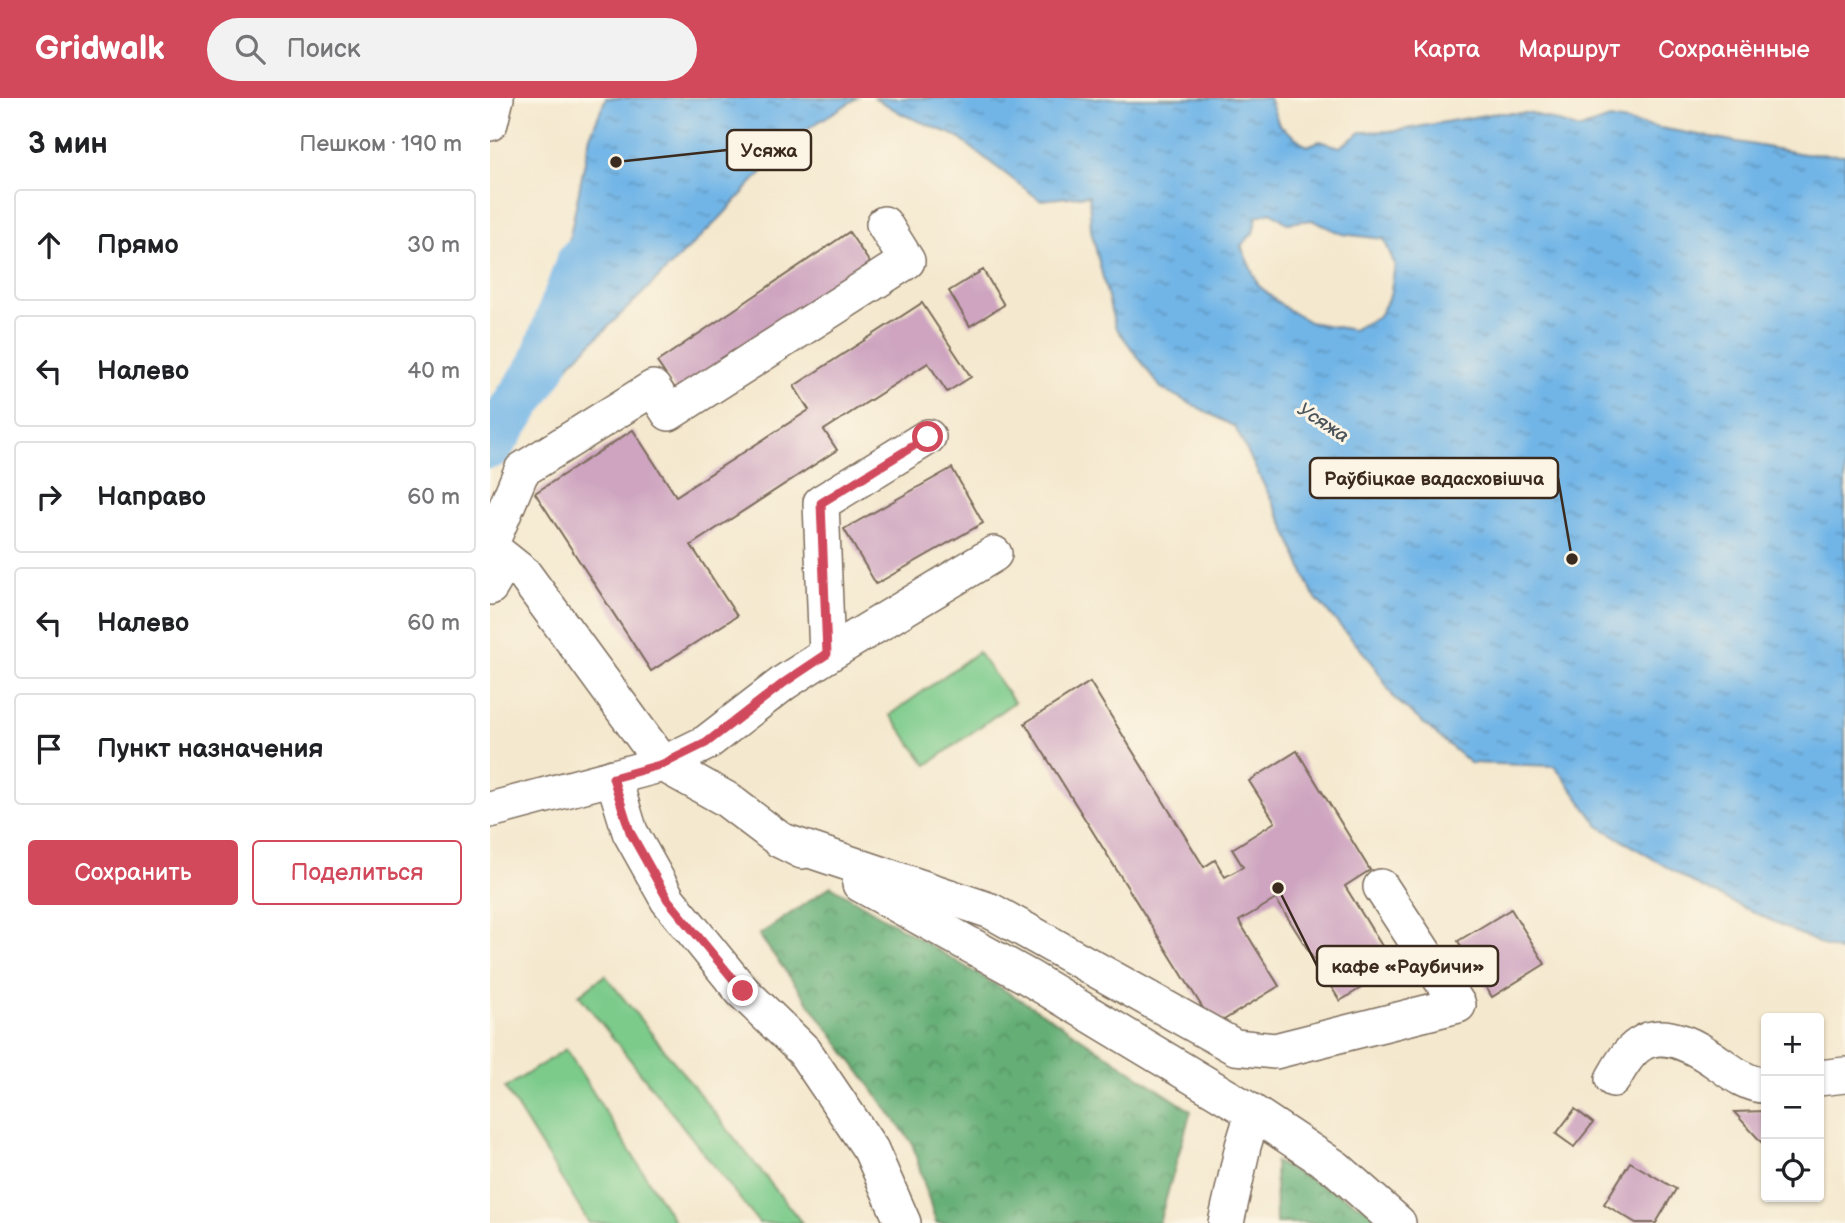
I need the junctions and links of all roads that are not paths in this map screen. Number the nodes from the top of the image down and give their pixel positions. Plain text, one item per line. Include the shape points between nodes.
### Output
1 (496, 98) edge
2 (490, 123) edge
3 (884, 224) dead end
4 (928, 437) dead end
5 (994, 554) dead end
6 (494, 560) edge
7 (827, 654) junction
8 (663, 764) junction
9 (613, 778) junction
10 (490, 810) edge
11 (780, 840) junction
12 (1381, 887) dead end
13 (1845, 1074) edge
14 (1824, 1078) edge
15 (1613, 1079) dead end
16 (1761, 1085) edge
17 (1253, 1113) junction
18 (903, 1223) edge
19 (1226, 1223) edge
20 (1398, 1223) edge

1 - 2 street
3 - 6 street via 907,261 668,413 653,388 522,470
4 - 7 street via 821,503
5 - 7 street
6 - 8 street via 524,574
7 - 8 street via 706,743
8 - 9 street
8 - 11 street via 726,799
9 - 10 street
9 - 18 street via 630,832 668,900 743,991 804,1051 871,1150
11 - 12 street via 991,911 1235,1047 1275,1051 1458,1005
11 - 17 street via 1028,977
13 - 14 street
15 - 16 street via 1640,1043 1661,1037 1682,1042
17 - 19 street
17 - 20 street via 1336,1168

